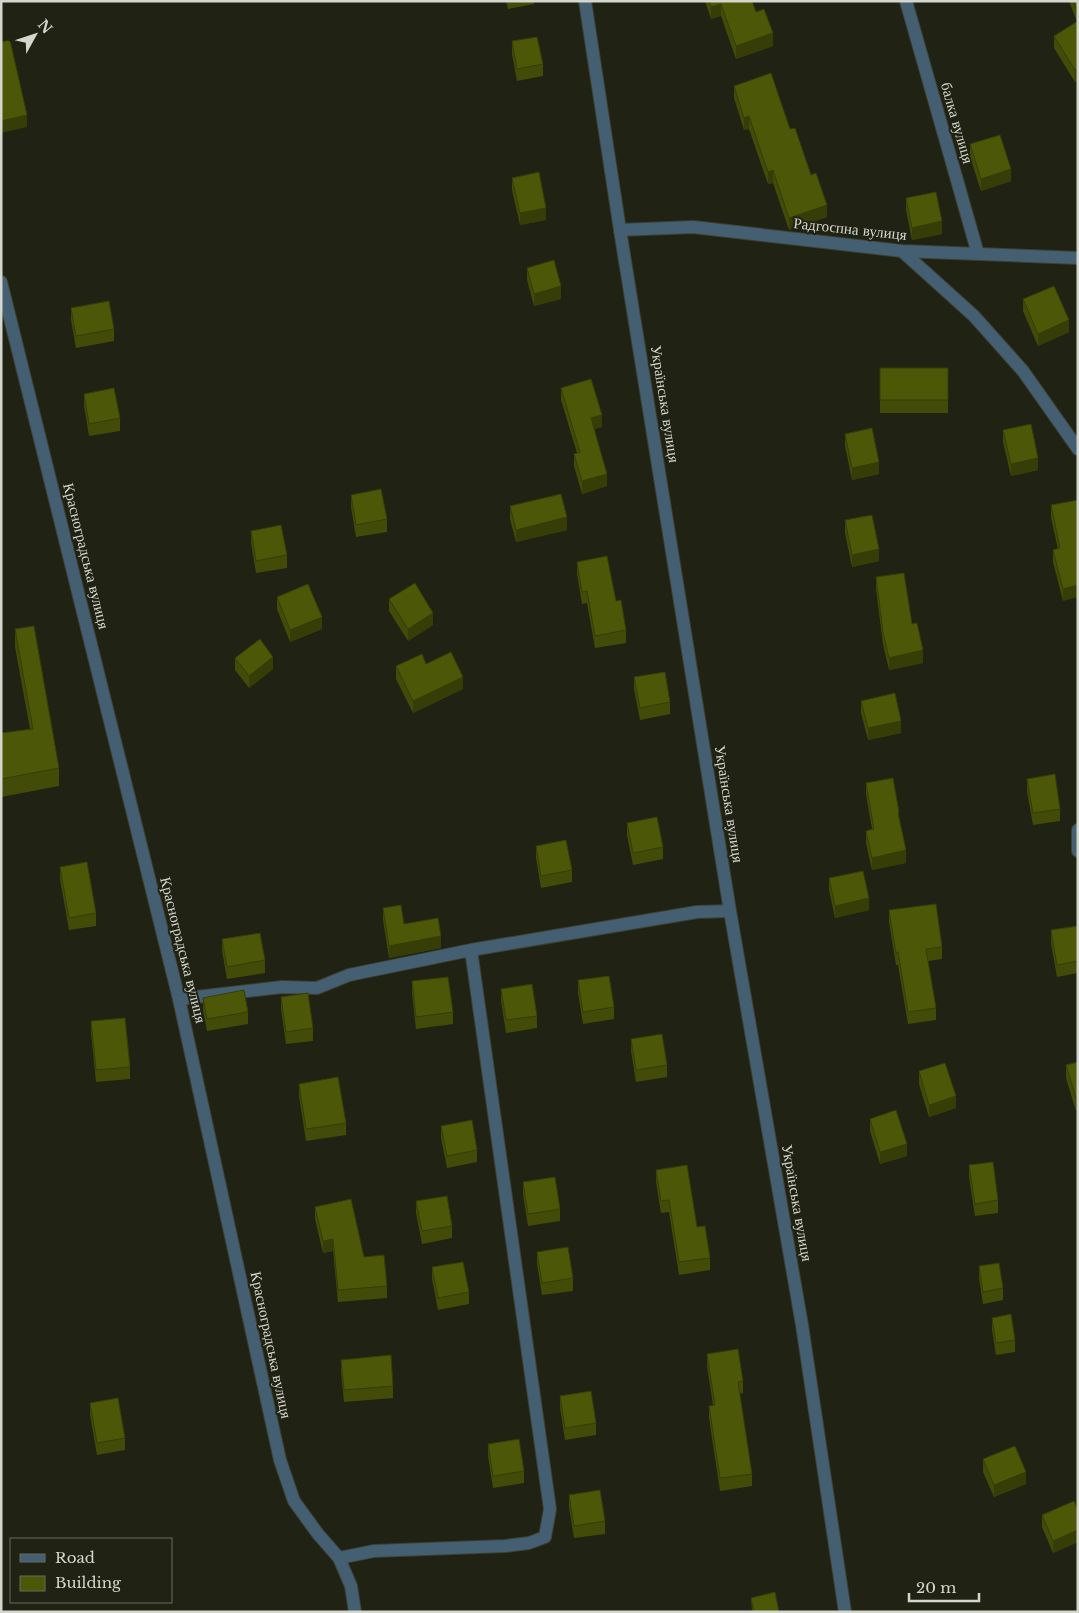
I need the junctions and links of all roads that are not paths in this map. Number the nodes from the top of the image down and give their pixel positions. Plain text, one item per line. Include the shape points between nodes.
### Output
1 (585, 1) edge
2 (906, 1) edge
3 (620, 230) junction
4 (902, 251) junction
5 (978, 254) junction
6 (1078, 258) edge
7 (1, 282) edge
8 (1078, 449) edge
9 (1078, 830) edge
10 (1078, 850) edge
11 (730, 911) junction
12 (471, 950) junction
13 (179, 999) junction
14 (339, 1558) junction
15 (355, 1612) edge
16 (845, 1612) edge

1 - 3 street, Українська вулиця
2 - 5 street, балка вулиця
3 - 4 street, Радгоспна вулиця via 693,227
3 - 11 street, Українська вулиця
4 - 5 street, Радгоспна вулиця
4 - 8 street via 974,316 1022,371
5 - 6 street, Радгоспна вулиця
7 - 13 street, Красноградська вулиця
9 - 10 street
11 - 12 street via 697,912
11 - 16 street, Українська вулиця via 802,1325
12 - 13 street via 348,975 317,988 282,988
12 - 14 street via 550,1509 545,1537 505,1546 374,1551
13 - 14 street, Красноградська вулиця via 280,1460 294,1501
14 - 15 street, Красноградська вулиця via 351,1586

